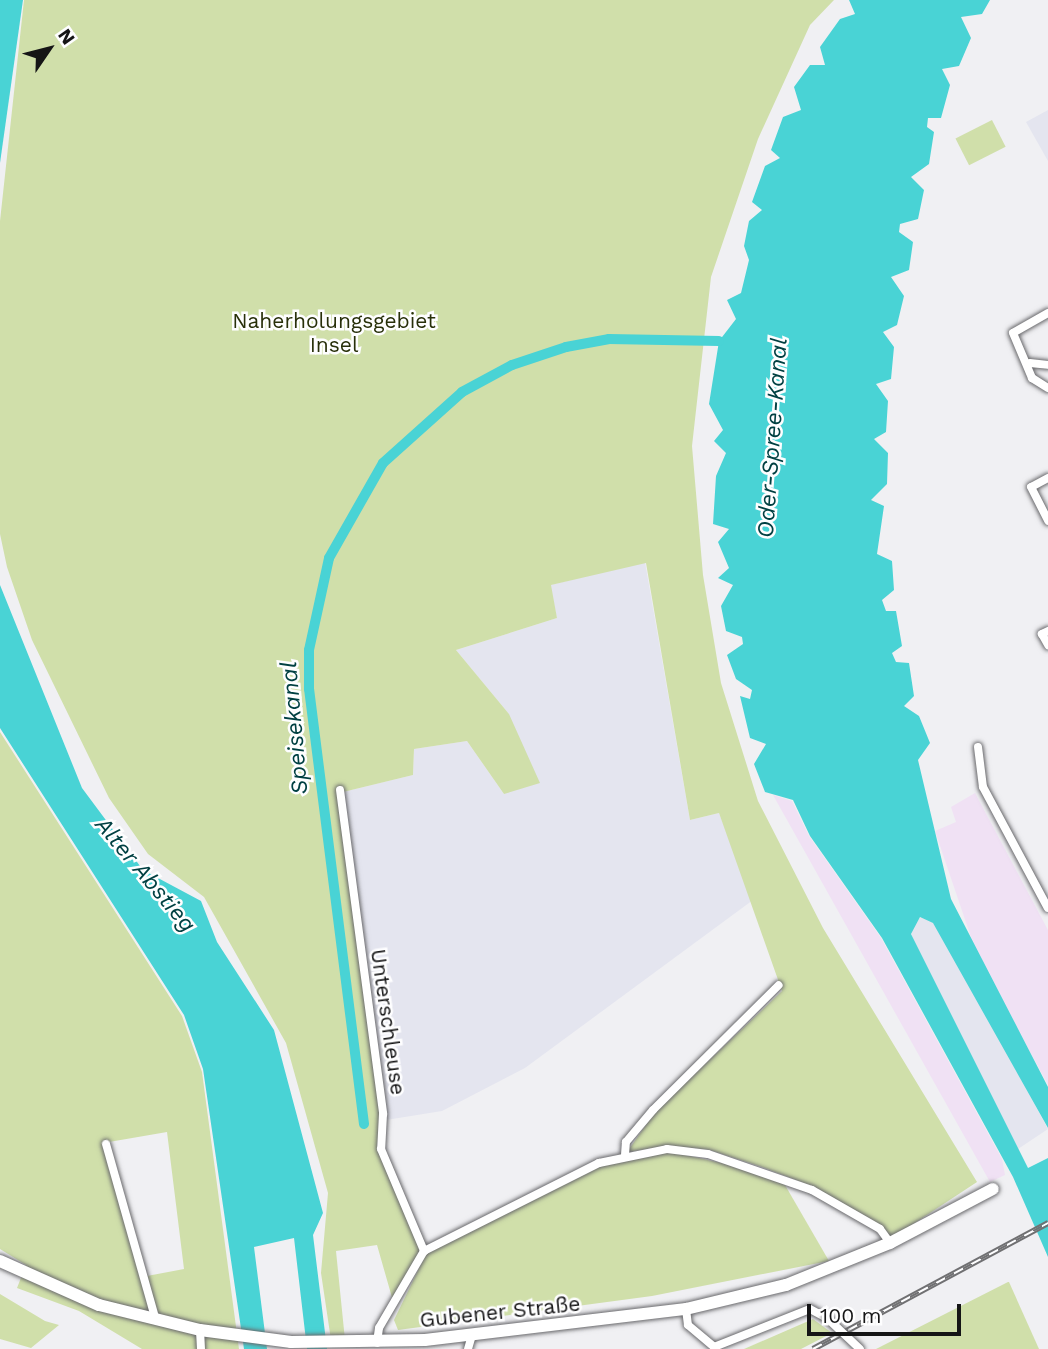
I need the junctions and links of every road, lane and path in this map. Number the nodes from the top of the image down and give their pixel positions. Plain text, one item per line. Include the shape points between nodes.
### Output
1 (1048, 313) edge
2 (1030, 363) junction
3 (1048, 365) edge
4 (1048, 388) edge
5 (1048, 478) edge
6 (1047, 518) edge
7 (1048, 631) edge
8 (1048, 645) edge
9 (978, 747) dead end
10 (340, 790) dead end
11 (1048, 908) edge
12 (779, 985) dead end
13 (106, 1144) dead end
14 (625, 1155) junction
15 (993, 1189) dead end
16 (890, 1243) junction
17 (424, 1251) junction
18 (0, 1261) edge
19 (687, 1310) junction
20 (155, 1317) junction
21 (200, 1330) junction
22 (472, 1335) junction
23 (377, 1343) junction
24 (201, 1349) edge
25 (468, 1349) edge
26 (860, 1349) edge

1 - 2 street via 1013,333
2 - 3 street
2 - 4 street via 1039,387
5 - 6 street via 1031,487
7 - 8 street via 1042,634
9 - 11 street via 983,787
10 - 17 street, Unterschleuse via 383,1114 381,1149
12 - 14 street via 653,1110 626,1142
13 - 20 street
14 - 16 street via 667,1149 763,1171 862,1217
14 - 17 street
15 - 16 main road, Gubener Straße
16 - 19 main road, Gubener Straße via 786,1285
17 - 23 street via 379,1328
18 - 20 main road, Gubener Straße via 99,1304
19 - 22 main road, Gubener Straße
19 - 26 street, bridge via 688,1325 714,1347 810,1310 827,1318
20 - 21 main road, Gubener Straße
21 - 23 main road, Gubener Straße
21 - 24 street
22 - 23 main road, Gubener Straße
22 - 25 street

